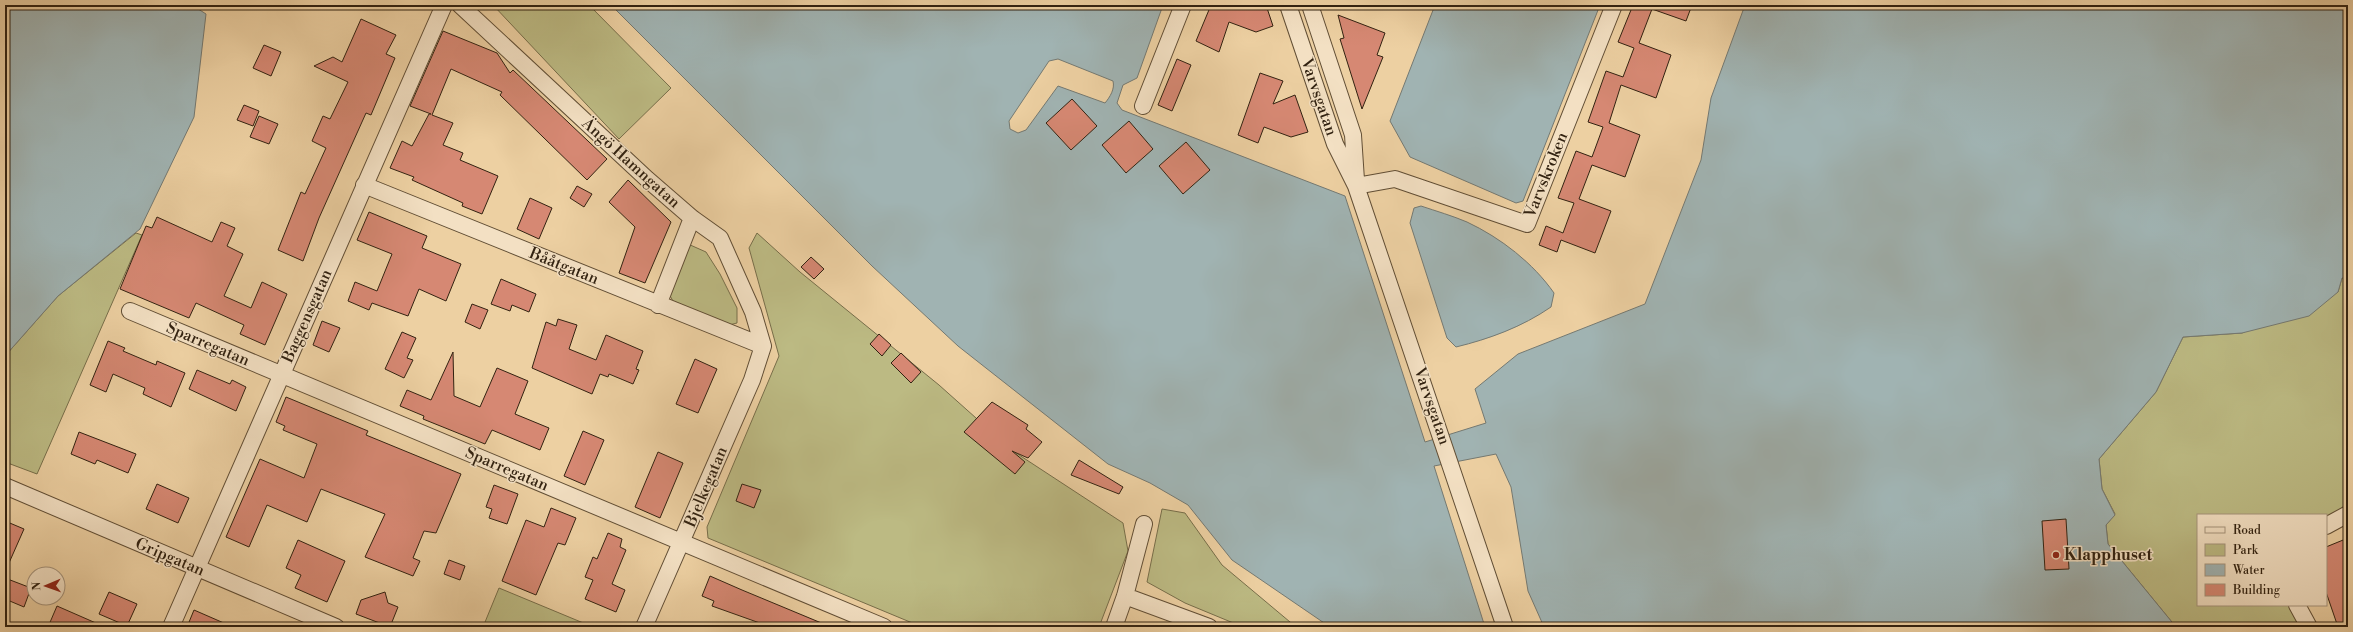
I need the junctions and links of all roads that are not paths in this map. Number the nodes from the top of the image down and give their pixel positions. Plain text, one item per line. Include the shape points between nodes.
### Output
1 (444, 5) edge
2 (460, 5) edge
3 (1183, 5) edge
4 (1288, 5) edge
5 (1310, 5) edge
6 (1614, 5) edge
7 (1143, 106) dead end
8 (364, 185) junction
9 (1356, 186) junction
10 (692, 218) junction
11 (658, 305) junction
12 (130, 311) dead end
13 (763, 346) junction
14 (281, 375) junction
15 (5, 486) edge
16 (2348, 514) edge
17 (1144, 524) dead end
18 (2327, 525) edge
19 (682, 543) junction
20 (197, 568) junction
21 (1125, 596) junction
22 (2298, 606) edge
23 (171, 627) edge
24 (336, 627) edge
25 (644, 627) edge
26 (884, 627) edge
27 (1114, 627) edge
28 (1209, 627) edge
29 (1505, 627) edge
30 (2309, 627) edge

1 - 8 street, Baggensgatan
2 - 10 street, Ängö Hamngatan
3 - 7 street
4 - 9 street, Varvsgatan via 1334,144
5 - 9 street, Varvsgatan via 1353,135
6 - 9 street, Varvskroken via 1527,224 1395,179
8 - 11 street, Bååtgatan
8 - 14 street, Baggensgatan
9 - 29 street, Varvsgatan
10 - 11 street
10 - 13 street, Ängö Hamngatan via 720,238 753,312
11 - 13 street, Bååtgatan
12 - 14 street, Sparregatan
13 - 19 street, Bjelkegatan via 752,380
14 - 19 street, Sparregatan
14 - 20 street, Baggensgatan
15 - 20 street, Gripgatan
16 - 18 street
17 - 21 street
19 - 25 street, Bjelkegatan
19 - 26 street, Sparregatan
20 - 23 street, Baggensgatan
20 - 24 street, Gripgatan
21 - 27 street
21 - 28 street
22 - 30 street

